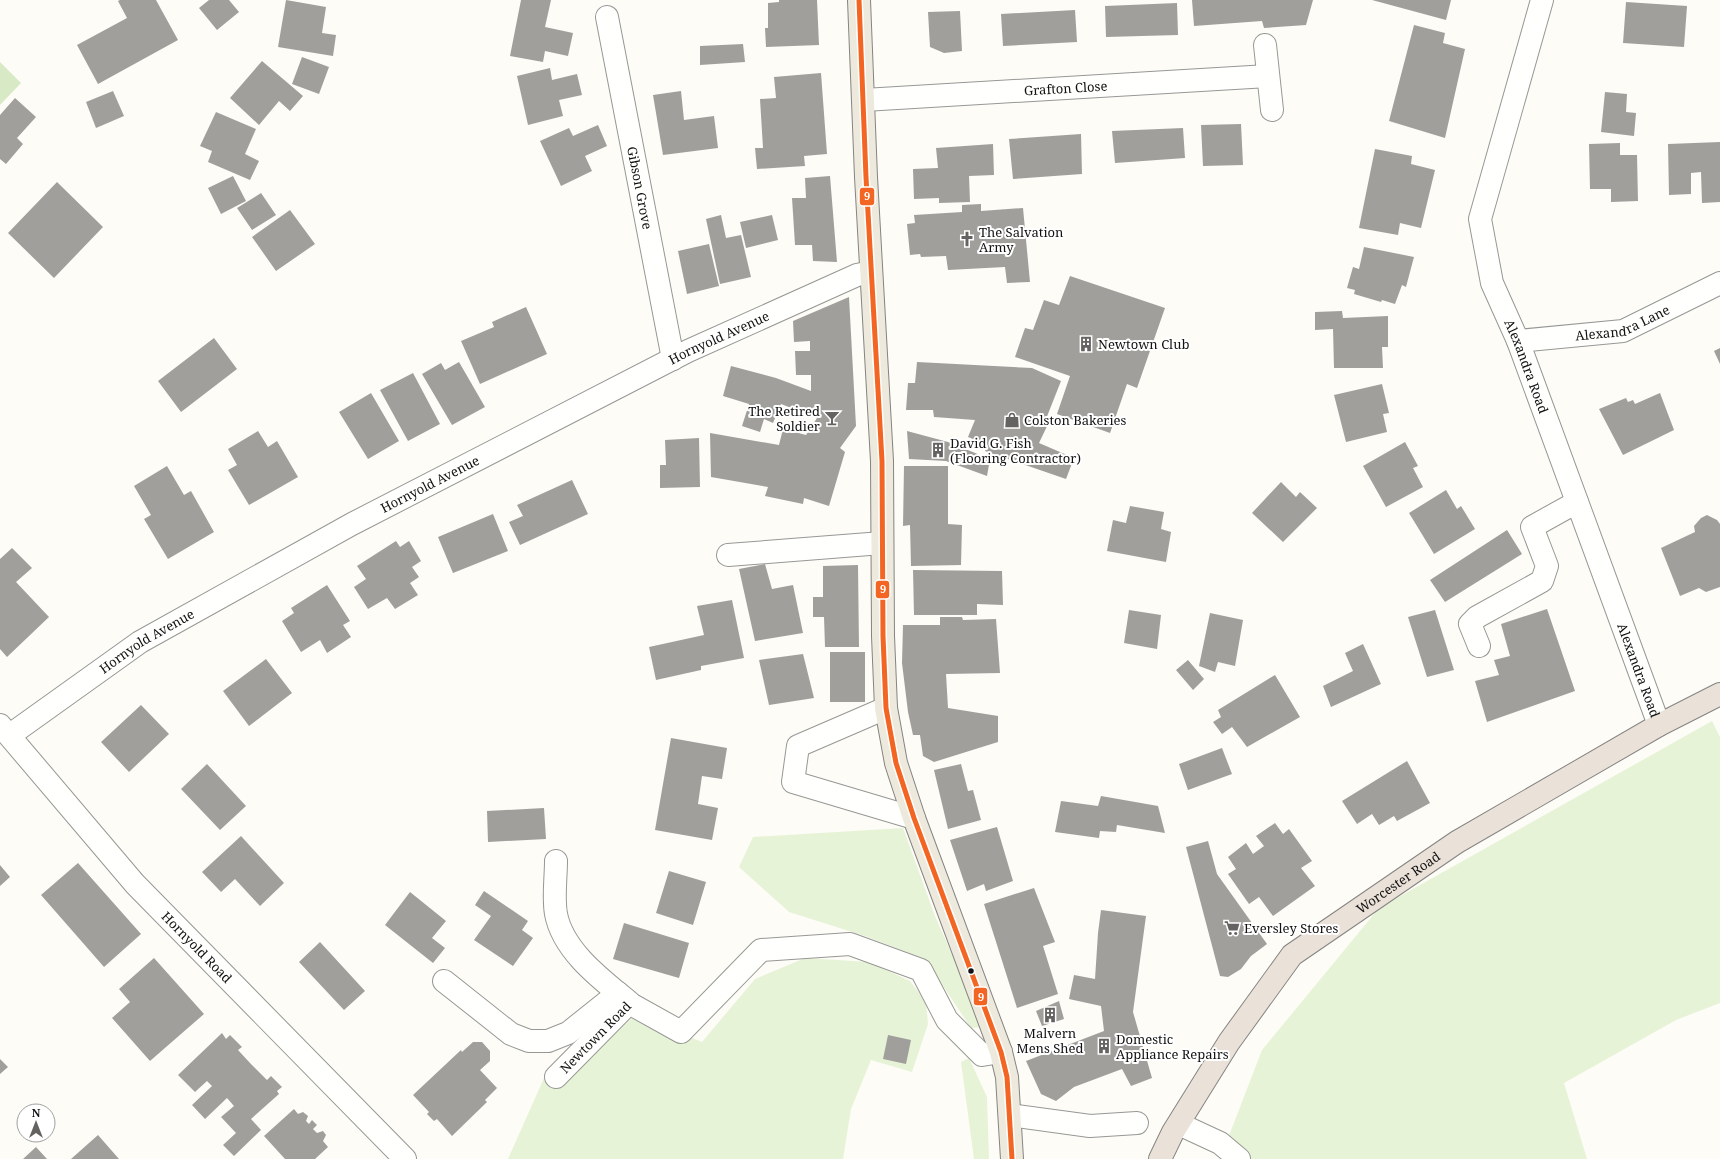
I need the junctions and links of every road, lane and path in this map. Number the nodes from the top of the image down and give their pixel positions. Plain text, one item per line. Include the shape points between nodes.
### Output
1 (859, 0) edge
2 (1542, 0) edge
3 (607, 17) dead end
4 (1265, 45) dead end
5 (1268, 76) junction
6 (864, 100) junction
7 (1272, 110) dead end
8 (871, 272) junction
9 (1720, 283) edge
10 (1518, 342) junction
11 (673, 359) junction
12 (1577, 502) junction
13 (882, 543) junction
14 (728, 555) dead end
15 (1479, 646) dead end
16 (1720, 694) edge
17 (886, 708) junction
18 (1659, 725) junction
19 (5, 730) edge
20 (914, 818) junction
21 (556, 861) dead end
22 (444, 981) dead end
23 (624, 998) junction
24 (1001, 1052) junction
25 (556, 1077) dead end
26 (1010, 1115) junction
27 (1137, 1122) dead end
28 (1179, 1124) junction
29 (405, 1159) edge
30 (1012, 1159) edge
31 (1160, 1159) edge
32 (1239, 1159) edge

1 - 6 main road
2 - 10 street, Alexandra Road via 1480,219 1492,283
3 - 11 street, Gibson Grove
4 - 5 street
5 - 6 street, Grafton Close
5 - 7 street
6 - 8 main road
8 - 11 street, Hornyold Avenue via 856,275
8 - 13 main road via 882,461
9 - 10 street, Alexandra Lane via 1623,331
10 - 12 street, Alexandra Road
11 - 19 street, Hornyold Avenue via 371,514 140,642
12 - 15 street via 1532,527 1547,566 1542,580 1477,617 1470,624
12 - 18 street, Alexandra Road
13 - 14 street
13 - 17 main road via 882,636
16 - 18 highway, Worcester Road
17 - 20 main road via 896,763
17 - 20 street via 798,746 793,782
18 - 28 highway, Worcester Road via 1457,842 1292,955 1228,1042
19 - 29 street, Hornyold Road via 135,884
20 - 24 main road
21 - 23 street via 556,912 560,928 587,966
22 - 23 street via 510,1034 529,1041 548,1041 568,1033
23 - 24 street, Newtown Road via 681,1032 761,950 850,944 921,970 940,1026 982,1055
23 - 25 street, Newtown Road
24 - 26 main road
26 - 27 street via 1090,1126
26 - 30 main road
28 - 31 highway, Worcester Road
28 - 32 street via 1220,1143

